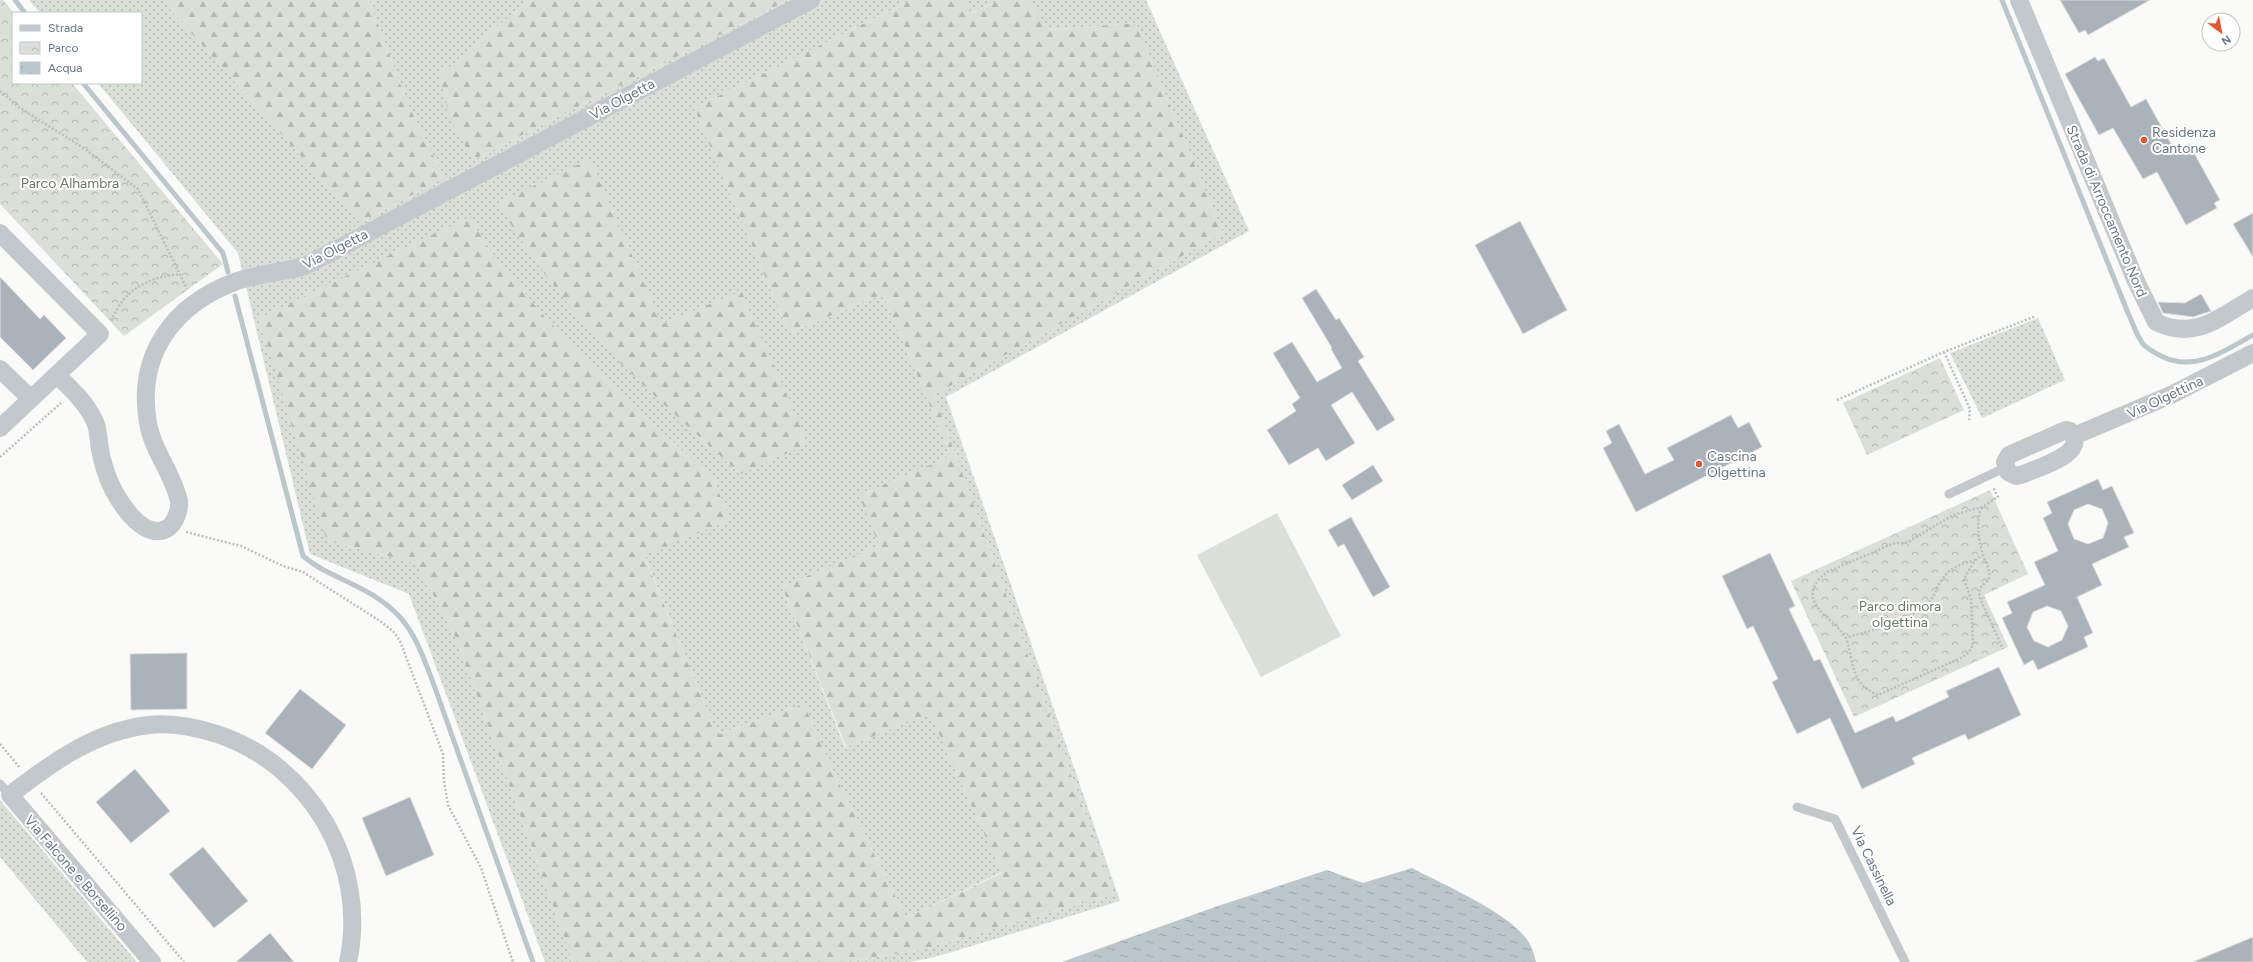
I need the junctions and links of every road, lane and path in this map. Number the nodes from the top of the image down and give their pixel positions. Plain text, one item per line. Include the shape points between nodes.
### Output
1 (811, 0) edge
2 (2018, 0) edge
3 (0, 91) edge
4 (0, 233) edge
5 (180, 274) junction
6 (2253, 298) edge
7 (198, 300) junction
8 (2036, 316) dead end
9 (100, 334) junction
10 (1944, 352) junction
11 (2253, 353) edge
12 (0, 369) edge
13 (57, 375) junction
14 (73, 392) junction
15 (31, 399) junction
16 (1837, 400) dead end
17 (1969, 420) dead end
18 (0, 428) edge
19 (2074, 436) dead end
20 (0, 458) edge
21 (1998, 471) dead end
22 (1949, 494) dead end
23 (1994, 499) dead end
24 (1982, 507) junction
25 (171, 526) junction
26 (1983, 555) junction
27 (1975, 560) junction
28 (1845, 638) junction
29 (2003, 649) dead end
30 (0, 744) edge
31 (30, 779) junction
32 (5, 789) edge
33 (1797, 807) dead end
34 (152, 962) edge
35 (184, 962) edge
36 (348, 962) edge
37 (513, 962) edge
38 (1905, 962) edge

1 - 7 street, Via Olgetta via 305,266 240,281
2 - 6 street, Strada di Arroccamento Nord via 2156,322 2180,331 2194,329 2206,325
3 - 5 path via 20,108 82,146 138,189
4 - 9 street
5 - 7 path via 189,293
5 - 9 path via 162,276 144,284 124,299
7 - 25 street, Via Olgetta via 163,334 148,374 145,397 154,446 174,483 179,504
8 - 10 path
9 - 13 street
10 - 16 path
10 - 17 path via 1970,408
11 - 19 street, Via Olgettina via 2173,394
12 - 15 street
13 - 14 street
13 - 15 street
14 - 20 path
14 - 25 street via 94,420 106,474 124,507 139,524 148,529 159,532
15 - 18 street
21 - 22 lane
23 - 24 path
24 - 26 path via 1978,518 1978,534
24 - 28 path via 1953,515 1917,538 1880,549 1828,572 1819,579 1814,598 1819,610
25 - 37 path via 241,546 283,566 303,572 393,631 414,672 443,754 448,805 481,868
26 - 27 path
26 - 29 path via 1990,570 1989,579 1980,588 1979,596
27 - 28 path via 1961,564 1943,577 1929,603 1915,613 1897,622
27 - 28 path via 1964,579 1971,599 1972,645 1963,657 1878,695 1859,682 1852,669
30 - 31 path
31 - 32 street
31 - 35 path
31 - 36 street via 58,759 86,744 118,731 142,726 168,724 199,729 253,750 276,765 302,790 321,814 336,842 346,874 351,903 352,937
32 - 34 street, Via Falcone e Borsellino
33 - 38 lane, Via Cassinella via 1835,819

